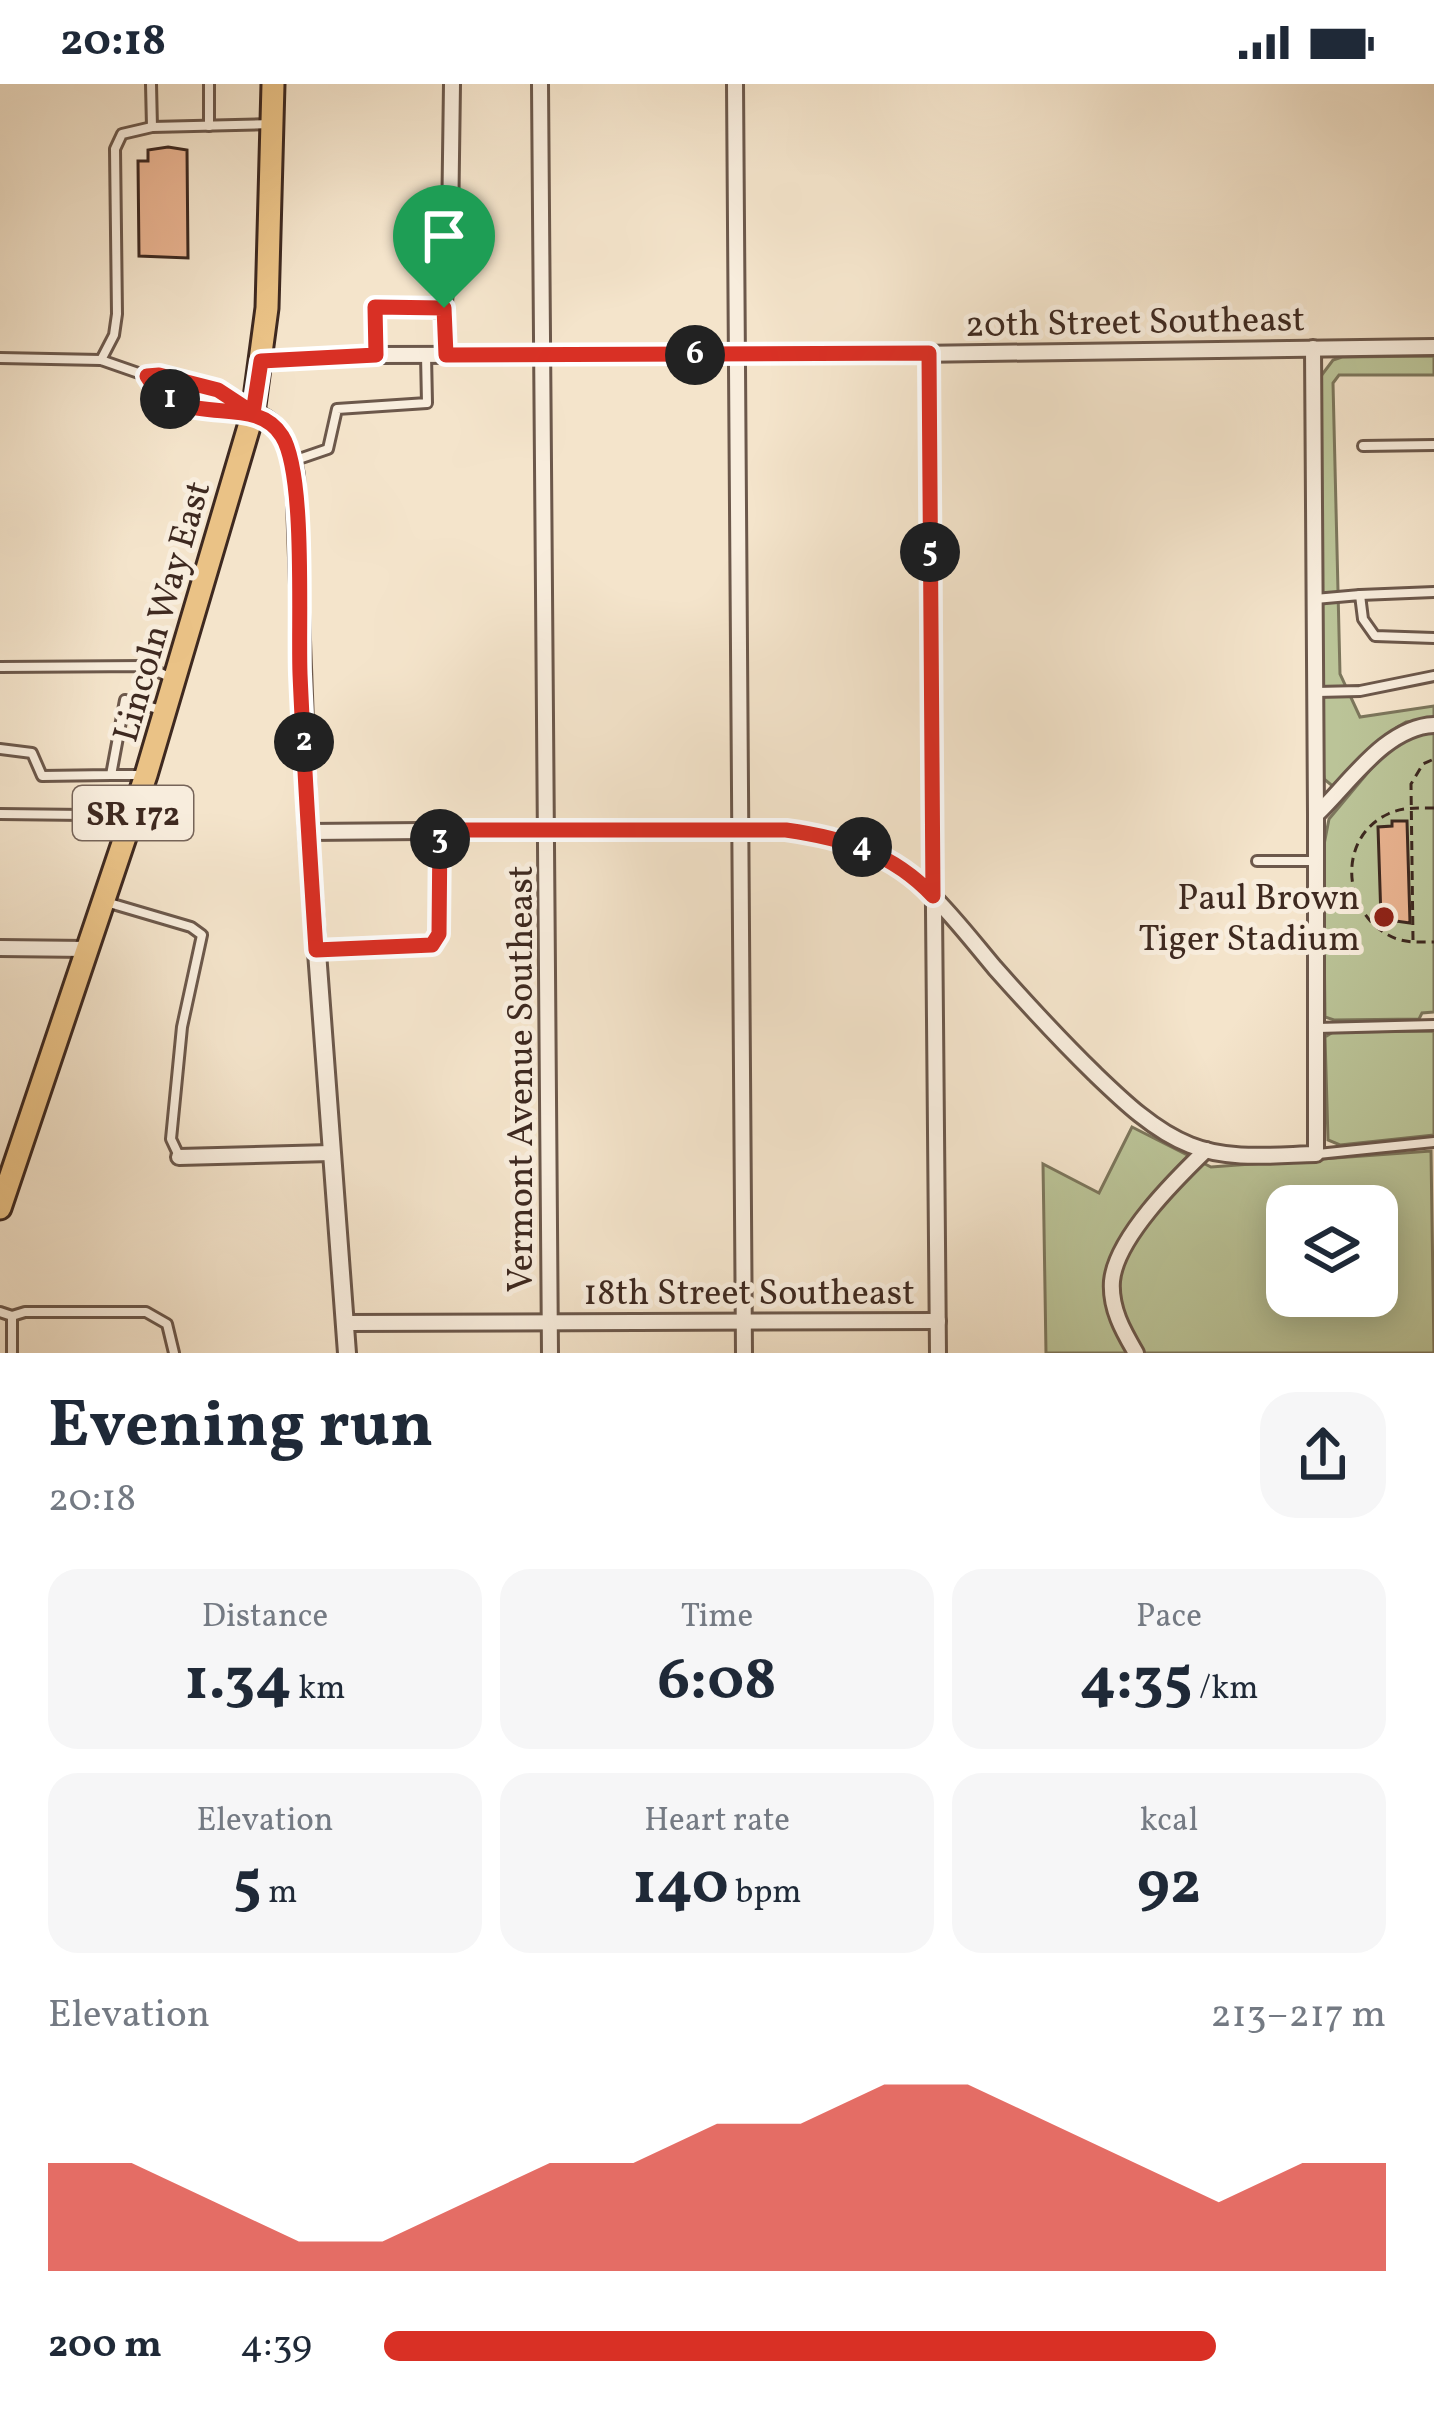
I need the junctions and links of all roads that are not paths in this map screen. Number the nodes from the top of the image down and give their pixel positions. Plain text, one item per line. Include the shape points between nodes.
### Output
1 (152, 84) edge
2 (209, 84) edge
3 (272, 84) edge
4 (452, 84) edge
5 (540, 84) edge
6 (735, 84) edge
7 (272, 124) junction
8 (209, 126) junction
9 (152, 127) junction
10 (444, 308) junction
11 (1434, 346) edge
12 (1313, 348) junction
13 (929, 353) junction
14 (376, 355) junction
15 (426, 355) junction
16 (446, 355) junction
17 (543, 355) junction
18 (737, 355) junction
19 (0, 358) edge
20 (101, 360) junction
21 (261, 361) junction
22 (147, 376) junction
23 (253, 413) junction
24 (1434, 445) edge
25 (1363, 446) dead end
26 (292, 461) junction
27 (1434, 592) edge
28 (1360, 595) junction
29 (1313, 599) junction
30 (1434, 638) edge
31 (0, 668) edge
32 (1434, 676) edge
33 (176, 681) junction
34 (1315, 692) junction
35 (166, 711) junction
36 (1434, 725) edge
37 (0, 749) edge
38 (111, 775) junction
39 (146, 775) junction
40 (0, 814) edge
41 (1316, 815) junction
42 (130, 822) junction
43 (547, 828) junction
44 (741, 828) junction
45 (440, 830) junction
46 (308, 832) junction
47 (1257, 861) dead end
48 (1316, 861) junction
49 (933, 896) junction
50 (103, 902) junction
51 (0, 948) edge
52 (87, 949) junction
53 (316, 950) junction
54 (1434, 1025) edge
55 (1315, 1028) junction
56 (1434, 1142) edge
57 (1206, 1150) junction
58 (331, 1153) junction
59 (1316, 1154) junction
60 (179, 1157) joint
61 (0, 1208) edge
62 (0, 1312) edge
63 (12, 1316) junction
64 (745, 1318) junction
65 (550, 1321) junction
66 (938, 1321) junction
67 (345, 1323) junction
68 (12, 1353) edge
69 (174, 1353) edge
70 (347, 1353) edge
71 (550, 1353) edge
72 (744, 1353) edge
73 (938, 1353) edge
74 (1136, 1353) edge

1 - 9 lane
2 - 8 lane
3 - 7 main road, Lincoln Way East / SR 172
4 - 10 street
5 - 17 street, Vermont Avenue Southeast
6 - 18 street
7 - 8 lane
7 - 21 main road, Lincoln Way East / SR 172
8 - 9 lane
9 - 20 lane via 122,134 115,148 117,314
10 - 14 lane via 375,307
10 - 16 street
11 - 12 street, 20th Street Southeast
12 - 13 street, 20th Street Southeast
12 - 29 street
13 - 18 street, 20th Street Southeast
13 - 49 street
14 - 15 street, 20th Street Southeast
14 - 21 street, 20th Street Southeast
15 - 16 street, 20th Street Southeast
15 - 26 lane via 427,403 337,409 328,449
16 - 17 street, 20th Street Southeast
17 - 18 street, 20th Street Southeast
17 - 43 street, Vermont Avenue Southeast
18 - 44 street
19 - 20 lane
20 - 22 lane
21 - 23 main road, Lincoln Way East / SR 172
22 - 23 lane via 218,390
22 - 23 lane via 175,401
23 - 26 street via 275,426
23 - 33 main road, Lincoln Way East / SR 172
24 - 25 lane
26 - 46 street
27 - 28 lane
28 - 29 lane
28 - 30 lane via 1375,636
29 - 34 street
31 - 33 lane via 146,666
32 - 34 lane
33 - 35 main road, Lincoln Way East / SR 172
34 - 41 street
35 - 38 lane via 125,700
35 - 39 main road, Lincoln Way East / SR 172
36 - 41 street via 1397,735
37 - 38 lane via 32,753 42,776
38 - 39 lane
39 - 42 main road, Lincoln Way East / SR 172
40 - 42 lane
41 - 48 street
42 - 50 main road, Lincoln Way East / SR 172
43 - 44 street
43 - 45 street
43 - 65 street, Vermont Avenue Southeast
44 - 49 street via 839,839 888,860
44 - 64 street
45 - 46 street
45 - 53 lane via 439,934 432,945
46 - 53 street
47 - 48 lane
48 - 55 street
49 - 57 street via 1099,1078 1172,1136
49 - 66 street
50 - 52 main road, Lincoln Way East / SR 172
50 - 60 lane via 202,935 182,1027 171,1139
51 - 52 street
52 - 61 main road, Lincoln Way East / SR 172
53 - 58 street
54 - 55 lane
55 - 59 street
56 - 59 lane
57 - 59 street
57 - 74 street via 1140,1224 1114,1271 1113,1301
58 - 60 street
58 - 67 street
62 - 63 lane
63 - 68 lane
63 - 69 lane via 146,1312 167,1324
64 - 65 street, 18th Street Southeast
64 - 66 street, 18th Street Southeast
64 - 72 street
65 - 67 street, 18th Street Southeast
65 - 71 street, Vermont Avenue Southeast
66 - 73 street
67 - 70 street

